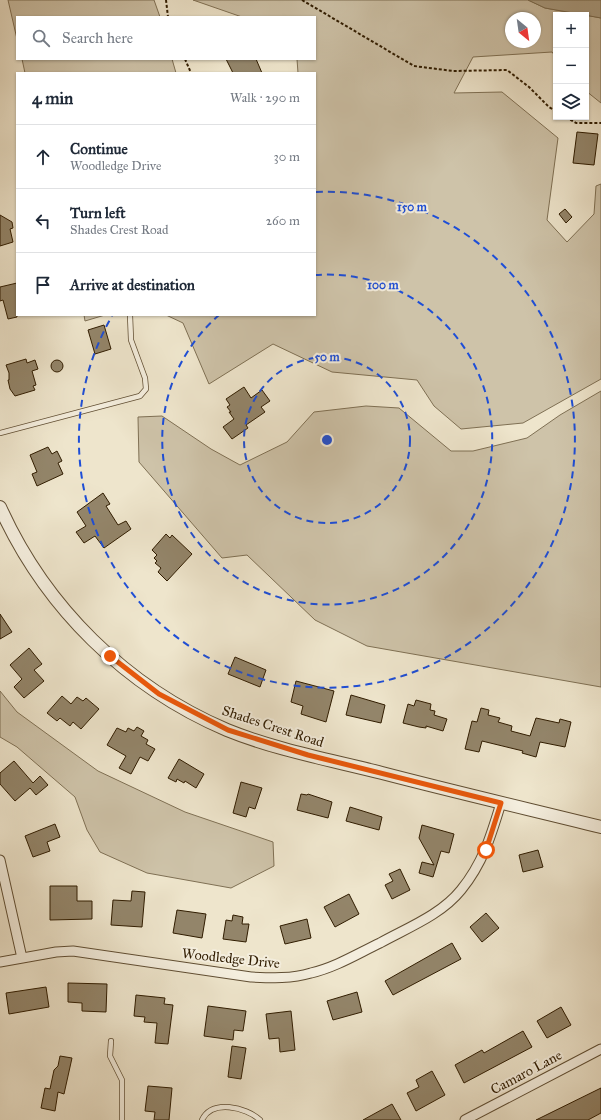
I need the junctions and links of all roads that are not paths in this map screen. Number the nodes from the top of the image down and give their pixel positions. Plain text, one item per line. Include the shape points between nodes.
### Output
1 (130, 316) edge
2 (0, 433) edge
3 (0, 507) edge
4 (501, 803) junction
5 (601, 827) edge
6 (0, 860) edge
7 (22, 958) junction
8 (0, 962) edge
9 (111, 1041) dead end
10 (601, 1049) edge
11 (122, 1120) edge
12 (202, 1120) edge
13 (260, 1120) edge
14 (465, 1120) edge

1 - 2 lane via 131,340 145,378 146,389 140,396
3 - 4 street, Shades Crest Road via 24,554 58,603 110,656 159,694 205,720 253,739
4 - 5 street, Shades Crest Road
4 - 7 street, Woodledge Drive via 486,850 459,892 445,905 409,927 328,968 275,979 73,952
6 - 7 street
7 - 8 street, Woodledge Drive
9 - 11 lane via 110,1056 122,1080
10 - 14 street, Camaro Lane
12 - 13 lane via 205,1114 219,1107 235,1108

